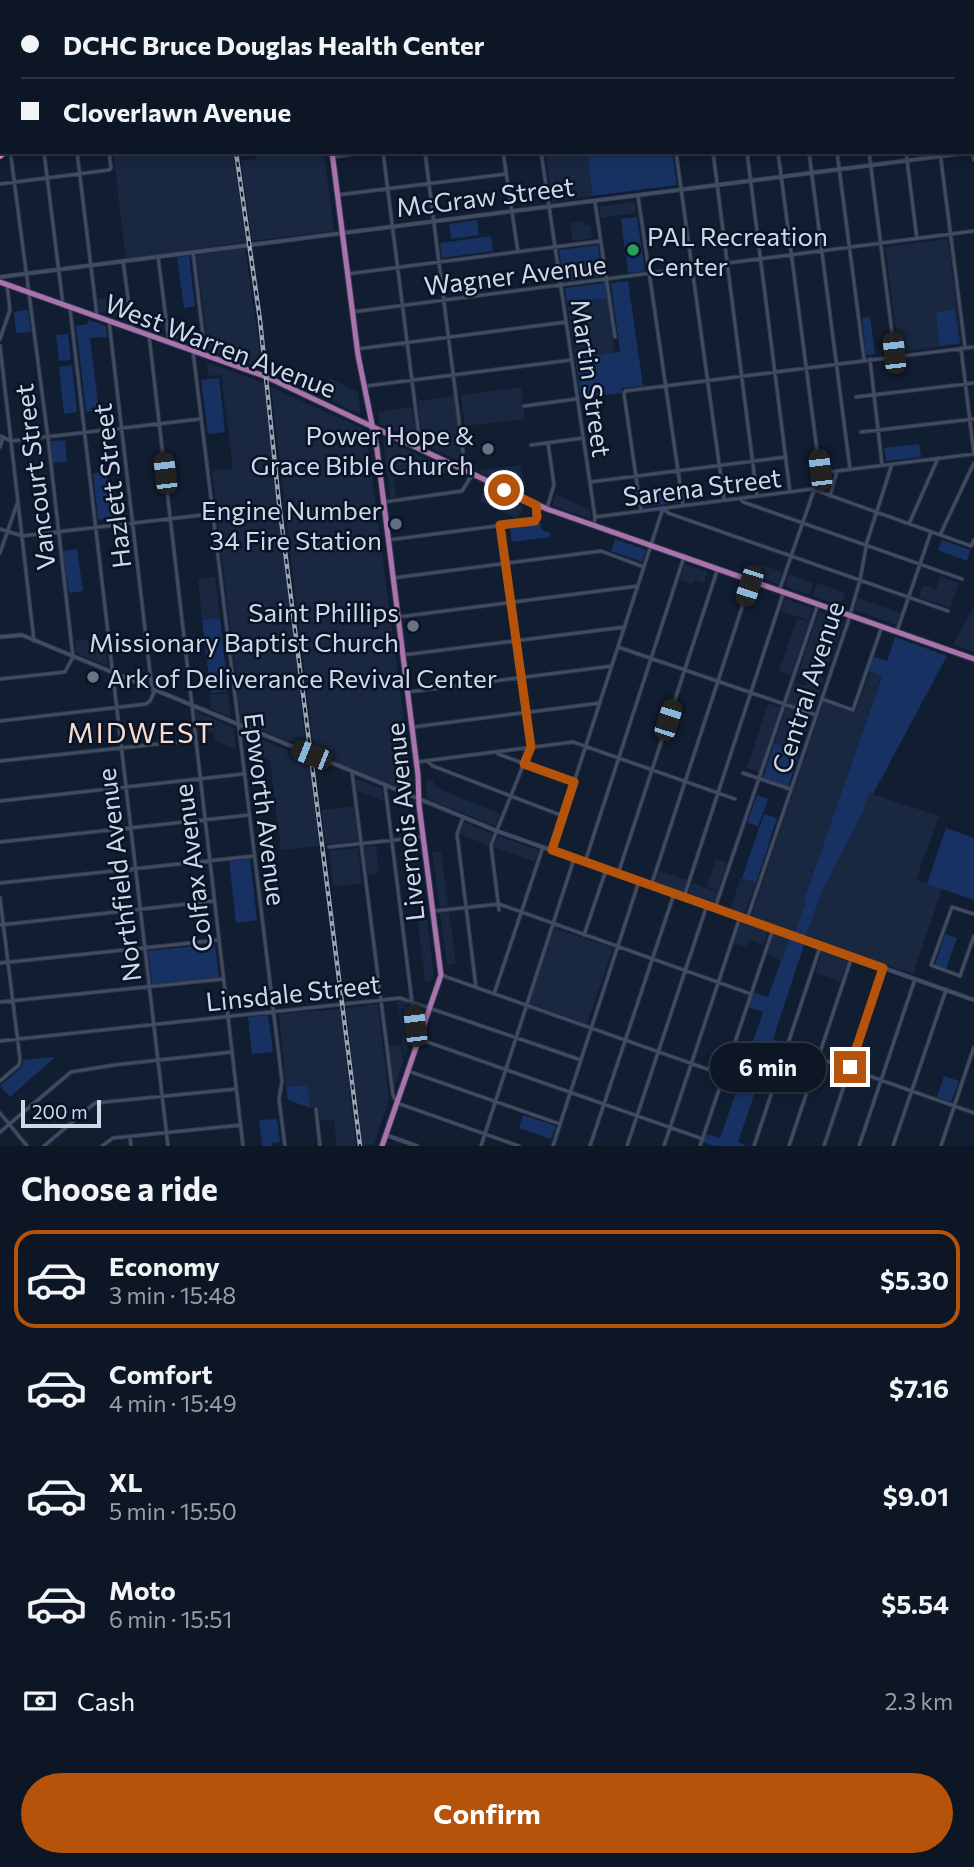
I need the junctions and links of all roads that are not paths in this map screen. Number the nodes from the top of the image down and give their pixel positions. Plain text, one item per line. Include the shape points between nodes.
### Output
1 (4, 154) edge
2 (44, 154) edge
3 (77, 154) edge
4 (109, 154) edge
5 (383, 154) edge
6 (425, 154) edge
7 (503, 154) edge
8 (541, 154) edge
9 (676, 154) edge
10 (713, 154) edge
11 (747, 154) edge
12 (778, 154) edge
13 (809, 154) edge
14 (837, 154) edge
15 (869, 154) edge
16 (906, 154) edge
17 (940, 154) edge
18 (332, 155) edge
19 (907, 161) junction
20 (870, 166) junction
21 (839, 170) junction
22 (811, 173) junction
23 (80, 174) junction
24 (506, 174) junction
25 (782, 177) junction
26 (47, 178) junction
27 (750, 181) junction
28 (14, 182) junction
29 (0, 184) edge
30 (430, 184) junction
31 (718, 186) junction
32 (387, 189) junction
33 (681, 190) junction
34 (337, 195) junction
35 (638, 196) junction
36 (595, 202) junction
37 (549, 208) junction
38 (512, 212) junction
39 (435, 222) junction
40 (393, 228) junction
41 (974, 231) edge
42 (342, 233) junction
43 (951, 234) junction
44 (917, 239) junction
45 (601, 241) junction
46 (880, 243) junction
47 (555, 247) junction
48 (849, 248) junction
49 (821, 251) junction
50 (193, 252) junction
51 (518, 252) junction
52 (792, 255) junction
53 (158, 256) junction
54 (760, 259) junction
55 (124, 261) junction
56 (440, 262) junction
57 (727, 264) junction
58 (91, 265) junction
59 (397, 267) junction
60 (692, 268) junction
61 (58, 269) junction
62 (26, 273) junction
63 (347, 274) junction
64 (649, 274) junction
65 (0, 277) edge
66 (607, 279) junction
67 (0, 282) edge
68 (7, 285) junction
69 (560, 285) junction
70 (29, 293) junction
71 (444, 300) junction
72 (66, 306) junction
73 (402, 306) junction
74 (352, 312) junction
75 (97, 317) junction
76 (109, 321) junction
77 (566, 322) junction
78 (132, 329) junction
79 (149, 335) junction
80 (450, 337) junction
81 (615, 337) dead end
82 (0, 339) edge
83 (169, 342) junction
84 (407, 343) junction
85 (0, 346) edge
86 (974, 347) edge
87 (963, 348) junction
88 (357, 349) junction
89 (193, 351) junction
90 (206, 355) junction
91 (895, 356) junction
92 (864, 359) junction
93 (870, 359) junction
94 (571, 360) junction
95 (836, 363) junction
96 (806, 367) junction
97 (775, 371) junction
98 (742, 375) junction
99 (455, 376) junction
100 (708, 380) junction
101 (412, 381) junction
102 (974, 383) edge
103 (965, 384) junction
104 (666, 386) junction
105 (365, 387) junction
106 (874, 395) junction
107 (856, 397) dead end
108 (577, 399) junction
109 (523, 406) dead end
110 (201, 419) junction
111 (972, 419) edge
112 (159, 424) junction
113 (373, 427) junction
114 (121, 429) junction
115 (878, 430) junction
116 (861, 432) dead end
117 (85, 433) junction
118 (2, 436) edge
119 (48, 438) junction
120 (583, 438) junction
121 (11, 441) junction
122 (548, 443) junction
123 (531, 445) dead end
124 (0, 447) edge
125 (418, 449) junction
126 (974, 454) edge
127 (786, 457) junction
128 (938, 458) junction
129 (753, 461) junction
130 (974, 463) edge
131 (892, 464) junction
132 (882, 465) junction
133 (720, 466) junction
134 (850, 469) junction
135 (464, 471) junction
136 (678, 471) junction
137 (837, 471) junction
138 (820, 473) junction
139 (472, 474) junction
140 (636, 477) junction
141 (590, 482) junction
142 (814, 491) junction
143 (790, 492) junction
144 (757, 496) junction
145 (830, 496) junction
146 (740, 498) junction
147 (724, 500) junction
148 (18, 501) junction
149 (384, 502) junction
150 (536, 505) junction
151 (684, 505) junction
152 (663, 508) junction
153 (547, 509) junction
154 (641, 511) junction
155 (876, 513) junction
156 (212, 514) junction
157 (595, 517) junction
158 (170, 519) junction
159 (803, 523) junction
160 (133, 524) junction
161 (909, 524) junction
162 (500, 525) junction
163 (594, 526) junction
164 (96, 528) junction
165 (0, 529) edge
166 (8, 532) junction
167 (59, 532) junction
168 (931, 532) junction
169 (940, 535) junction
170 (22, 536) junction
171 (388, 540) junction
172 (974, 540) edge
173 (866, 545) junction
174 (651, 546) junction
175 (0, 553) edge
176 (791, 556) junction
177 (684, 557) junction
178 (506, 564) junction
179 (920, 564) junction
180 (644, 566) junction
181 (718, 569) junction
182 (393, 578) junction
183 (962, 579) dead end
184 (751, 580) junction
185 (860, 580) junction
186 (638, 586) junction
187 (782, 591) junction
188 (909, 597) junction
189 (511, 602) junction
190 (818, 604) junction
191 (948, 611) dead end
192 (850, 615) junction
193 (398, 617) junction
194 (882, 626) junction
195 (625, 627) junction
196 (897, 632) junction
197 (0, 637) edge
198 (516, 640) junction
199 (34, 641) junction
200 (618, 647) junction
201 (403, 655) junction
202 (73, 657) junction
203 (652, 658) junction
204 (974, 659) edge
205 (612, 666) junction
206 (685, 670) junction
207 (112, 673) junction
208 (522, 677) junction
209 (0, 679) edge
210 (718, 681) junction
211 (153, 690) junction
212 (408, 692) junction
213 (751, 693) junction
214 (822, 699) junction
215 (600, 703) junction
216 (191, 705) junction
217 (785, 705) junction
218 (116, 708) junction
219 (527, 713) junction
220 (816, 716) junction
221 (0, 721) edge
222 (237, 724) junction
223 (412, 727) junction
224 (195, 740) junction
225 (585, 747) junction
226 (121, 748) junction
227 (531, 748) junction
228 (495, 753) junction
229 (619, 759) junction
230 (0, 761) edge
231 (427, 761) junction
232 (417, 762) junction
233 (524, 764) junction
234 (652, 770) junction
235 (352, 772) junction
236 (743, 773) dead end
237 (243, 774) junction
238 (759, 778) junction
239 (199, 779) junction
240 (574, 782) junction
241 (685, 782) junction
242 (385, 786) junction
243 (125, 788) junction
244 (791, 789) junction
245 (718, 794) junction
246 (511, 797) junction
247 (734, 799) dead end
248 (419, 800) junction
249 (0, 802) edge
250 (249, 815) junction
251 (563, 816) junction
252 (463, 818) junction
253 (204, 820) junction
254 (130, 828) junction
255 (497, 831) junction
256 (423, 837) junction
257 (392, 841) junction
258 (0, 842) edge
259 (361, 844) junction
260 (329, 847) dead end
261 (543, 847) junction
262 (552, 850) junction
263 (254, 856) junction
264 (575, 859) junction
265 (209, 860) junction
266 (585, 862) junction
267 (135, 868) junction
268 (606, 870) junction
269 (618, 874) junction
270 (639, 881) junction
271 (0, 883) edge
272 (651, 886) junction
273 (674, 894) junction
274 (684, 897) junction
275 (0, 898) edge
276 (214, 901) junction
277 (499, 904) junction
278 (707, 905) junction
279 (466, 907) junction
280 (715, 908) junction
281 (140, 909) junction
282 (499, 910) dead end
283 (433, 911) junction
284 (521, 912) junction
285 (974, 914) edge
286 (740, 917) junction
287 (747, 919) junction
288 (2, 924) edge
289 (553, 924) junction
290 (773, 929) junction
291 (584, 935) junction
292 (974, 936) edge
293 (219, 940) junction
294 (821, 946) junction
295 (617, 947) junction
296 (145, 948) junction
297 (852, 957) junction
298 (652, 959) junction
299 (8, 962) junction
300 (0, 964) edge
301 (883, 968) junction
302 (685, 971) junction
303 (441, 975) junction
304 (223, 979) junction
305 (915, 979) junction
306 (718, 982) junction
307 (149, 986) junction
308 (476, 988) junction
309 (946, 990) junction
310 (494, 994) junction
311 (751, 994) junction
312 (974, 999) edge
313 (380, 1000) junction
314 (13, 1001) junction
315 (412, 1001) junction
316 (0, 1002) edge
317 (527, 1005) junction
318 (430, 1007) junction
319 (273, 1012) junction
320 (228, 1016) junction
321 (154, 1024) junction
322 (591, 1028) junction
323 (517, 1038) junction
324 (419, 1039) junction
325 (17, 1040) junction
326 (625, 1040) junction
327 (0, 1041) edge
328 (787, 1047) junction
329 (974, 1047) edge
330 (232, 1052) junction
331 (658, 1052) junction
332 (818, 1058) junction
333 (158, 1060) junction
334 (581, 1060) junction
335 (691, 1063) junction
336 (849, 1069) junction
337 (506, 1070) junction
338 (408, 1071) junction
339 (724, 1075) junction
340 (881, 1080) junction
341 (0, 1081) edge
342 (236, 1089) junction
343 (912, 1091) junction
344 (571, 1092) junction
345 (162, 1096) junction
346 (495, 1102) junction
347 (397, 1103) junction
348 (604, 1104) junction
349 (954, 1106) junction
350 (316, 1109) dead end
351 (0, 1113) edge
352 (974, 1113) edge
353 (637, 1116) junction
354 (9, 1124) junction
355 (560, 1124) junction
356 (241, 1125) junction
357 (670, 1127) junction
358 (0, 1132) edge
359 (166, 1132) junction
360 (485, 1134) junction
361 (386, 1135) junction
362 (130, 1136) junction
363 (703, 1139) junction
364 (27, 1146) edge
365 (44, 1146) edge
366 (102, 1146) edge
367 (131, 1146) edge
368 (168, 1146) edge
369 (243, 1146) edge
370 (285, 1146) edge
371 (320, 1146) edge
372 (382, 1146) edge
373 (417, 1146) edge
374 (481, 1146) edge
375 (519, 1146) edge
376 (553, 1146) edge
377 (590, 1146) edge
378 (627, 1146) edge
379 (664, 1146) edge
380 (701, 1146) edge
381 (754, 1146) edge
382 (789, 1146) edge
383 (824, 1146) edge
384 (859, 1146) edge
385 (893, 1146) edge
386 (941, 1146) edge

1 - 28 street, Vancourt Street
2 - 26 street, Northfield Avenue
3 - 23 street
4 - 23 street via 111,169
5 - 32 street
6 - 30 street
7 - 24 street
8 - 37 street, Martin Street
9 - 33 street
10 - 31 street
11 - 27 street
12 - 25 street
13 - 22 street
14 - 21 street
15 - 20 street
16 - 19 street
17 - 19 street, McGraw Street
17 - 43 street
18 - 34 main road, Livernois Avenue
19 - 20 street, McGraw Street
19 - 44 street
20 - 21 street, McGraw Street
20 - 46 street
21 - 22 street, McGraw Street
21 - 48 street
22 - 25 street, McGraw Street
22 - 49 street
23 - 26 street
23 - 58 street
24 - 30 street
24 - 38 street
25 - 27 street, McGraw Street
25 - 52 street
26 - 28 street
26 - 61 street, Northfield Avenue
27 - 31 street, McGraw Street
27 - 54 street
28 - 29 street
28 - 62 street, Vancourt Street
30 - 32 street
30 - 39 street
31 - 33 street, McGraw Street
31 - 57 street
32 - 34 street
32 - 40 street
33 - 35 street, McGraw Street
33 - 60 street
34 - 42 main road, Livernois Avenue
35 - 36 street, McGraw Street
35 - 64 street
36 - 37 street, McGraw Street
36 - 45 street
37 - 38 street, McGraw Street
37 - 47 street, Martin Street
38 - 39 street, McGraw Street
38 - 51 street
39 - 40 street, McGraw Street
39 - 56 street
40 - 42 street, McGraw Street
40 - 59 street
41 - 43 street, Wagner Avenue
42 - 50 street, McGraw Street
42 - 63 main road, Livernois Avenue
43 - 44 street, Wagner Avenue
43 - 87 street
44 - 46 street, Wagner Avenue
45 - 47 street
45 - 66 street
46 - 48 street, Wagner Avenue
46 - 91 street
47 - 51 street
47 - 69 street, Martin Street
48 - 49 street, Wagner Avenue
48 - 92 street
49 - 52 street, Wagner Avenue
49 - 95 street
50 - 53 street, McGraw Street
50 - 90 street
51 - 56 street
52 - 54 street, Wagner Avenue
52 - 96 street
53 - 55 street, McGraw Street
53 - 83 street
54 - 57 street, Wagner Avenue
54 - 97 street
55 - 58 street, McGraw Street
55 - 78 street
56 - 59 street
56 - 71 street
57 - 60 street, Wagner Avenue
57 - 98 street
58 - 61 street, McGraw Street
58 - 75 street
59 - 63 street
59 - 73 street
60 - 64 street, Wagner Avenue
60 - 100 street
61 - 62 street, McGraw Street
61 - 72 street, Northfield Avenue
62 - 65 street, McGraw Street
62 - 70 street, Vancourt Street
63 - 74 main road, Livernois Avenue
64 - 66 street, Wagner Avenue
64 - 104 street
66 - 69 street, Wagner Avenue
66 - 81 street
67 - 68 main road, West Warren Avenue
68 - 70 main road, West Warren Avenue
68 - 82 street via 10,310
69 - 71 street, Wagner Avenue
69 - 77 street, Martin Street
70 - 72 main road, West Warren Avenue
70 - 119 street, Vancourt Street
71 - 73 street, Wagner Avenue
71 - 80 street
72 - 75 main road, West Warren Avenue
72 - 117 street, Northfield Avenue
73 - 74 street, Wagner Avenue
73 - 84 street
74 - 88 main road, Livernois Avenue
75 - 76 main road, West Warren Avenue
76 - 78 main road, West Warren Avenue
76 - 114 street, Hazlett Street
77 - 80 street
77 - 94 street, Martin Street
78 - 79 main road, West Warren Avenue
79 - 83 main road, West Warren Avenue
79 - 112 street, Colfax Avenue
80 - 84 street
80 - 99 street
83 - 89 main road, West Warren Avenue
84 - 88 street
84 - 101 street
85 - 121 street
86 - 87 street
87 - 91 street
87 - 103 street
88 - 105 main road, Livernois Avenue
89 - 90 main road, West Warren Avenue
89 - 110 street, Epworth Avenue
90 - 113 main road, West Warren Avenue via 267,377
91 - 93 street
92 - 93 street
92 - 95 street
93 - 106 street
94 - 99 street
94 - 108 street, Martin Street
95 - 96 street
95 - 134 street
96 - 97 street
96 - 138 street
97 - 98 street
97 - 127 street
98 - 100 street
98 - 129 street
99 - 101 street
99 - 135 street
100 - 104 street
100 - 133 street
101 - 105 street
101 - 125 street
102 - 103 street
103 - 106 street
103 - 111 street
104 - 136 street
104 - 140 street via 624,392
105 - 113 main road, Livernois Avenue
106 - 107 street
106 - 115 street
108 - 109 street
108 - 120 street, Martin Street
110 - 112 street
110 - 156 street, Epworth Avenue
111 - 115 street
111 - 126 street
112 - 114 street
112 - 158 street, Colfax Avenue
113 - 125 main road, West Warren Avenue
113 - 149 main road, Livernois Avenue
114 - 117 street
114 - 160 street, Hazlett Street
115 - 116 street
115 - 132 street
117 - 119 street
117 - 164 street, Northfield Avenue
118 - 121 street
118 - 124 street
119 - 121 street
119 - 167 street, Vancourt Street
120 - 122 street
120 - 141 street, Martin Street
121 - 148 street
122 - 123 street
122 - 153 street via 554,487
125 - 135 main road, West Warren Avenue
126 - 128 street
127 - 129 street
127 - 143 street
128 - 131 street
128 - 161 street
129 - 133 street
129 - 144 street
130 - 169 street
131 - 132 street
131 - 155 street, Central Avenue
132 - 134 street
133 - 136 street
133 - 147 street
134 - 137 street
135 - 139 main road, West Warren Avenue
136 - 140 street
136 - 151 street
137 - 138 street
137 - 145 street
138 - 142 street
139 - 149 street via 462,491
139 - 150 main road, West Warren Avenue
140 - 141 street
140 - 154 street
141 - 157 street, Martin Street
142 - 143 street, Sarena Street
142 - 145 street, Sarena Street
142 - 159 street
143 - 144 street, Sarena Street
144 - 146 street, Sarena Street
145 - 155 street, Sarena Street
146 - 147 street, Sarena Street
146 - 159 street
147 - 151 street, Sarena Street
148 - 166 street
148 - 170 street
149 - 171 main road, Livernois Avenue
150 - 153 main road, West Warren Avenue
150 - 162 street via 535,521
151 - 152 street, Sarena Street
152 - 154 street, Sarena Street
152 - 174 street
152 - 176 street
153 - 163 main road, West Warren Avenue
154 - 157 street, Sarena Street
155 - 161 street, Sarena Street
155 - 173 street, Central Avenue
156 - 158 street
156 - 222 street, Epworth Avenue
157 - 163 street, Martin Street
158 - 160 street
158 - 216 street, Colfax Avenue
159 - 173 street
159 - 176 street
160 - 164 street
160 - 211 street, Hazlett Street
161 - 168 street, Sarena Street
162 - 171 street
162 - 178 street
163 - 174 main road, West Warren Avenue
164 - 167 street
164 - 207 street, Northfield Avenue
165 - 166 street
166 - 170 street
166 - 175 street
167 - 170 street
167 - 202 street, Vancourt Street
168 - 169 street, Sarena Street
168 - 179 street
169 - 172 street, Sarena Street via 971,545
170 - 199 street
171 - 182 main road, Livernois Avenue
173 - 179 street
173 - 185 street, Central Avenue
174 - 177 main road, West Warren Avenue
174 - 180 street
176 - 185 street
176 - 187 street
177 - 181 main road, West Warren Avenue
177 - 203 street
178 - 180 street via 601,551
178 - 182 street
178 - 189 street
179 - 183 street
179 - 188 street
180 - 186 street
181 - 184 main road, West Warren Avenue
181 - 206 street
182 - 193 main road, Livernois Avenue
184 - 187 main road, West Warren Avenue
184 - 210 street
185 - 188 street
185 - 192 street, Central Avenue
186 - 189 street
186 - 195 street
187 - 190 main road, West Warren Avenue
187 - 213 street
188 - 191 street
188 - 196 street
189 - 193 street
189 - 198 street
190 - 192 main road, West Warren Avenue
190 - 217 street
192 - 194 main road, West Warren Avenue
192 - 214 street, Central Avenue
193 - 201 main road, Livernois Avenue
194 - 196 main road, West Warren Avenue
194 - 214 street via 853,710
195 - 198 street
195 - 200 street
196 - 204 main road, West Warren Avenue
197 - 199 street via 20,635
198 - 201 street
198 - 208 street
199 - 202 street
200 - 203 street
200 - 205 street
201 - 212 main road, Livernois Avenue
202 - 207 street
202 - 209 street via 65,672
203 - 206 street
203 - 229 street
205 - 208 street
205 - 215 street
206 - 210 street
206 - 234 street
207 - 211 street
207 - 218 street, Northfield Avenue
208 - 212 street
208 - 219 street
210 - 213 street
210 - 241 street
211 - 216 street
211 - 218 street via 146,704
212 - 223 main road, Livernois Avenue
213 - 217 street
213 - 245 street
214 - 220 street, Central Avenue
215 - 219 street
215 - 225 street
216 - 222 street
216 - 224 street, Colfax Avenue
217 - 220 street
217 - 238 street
218 - 221 street
218 - 226 street, Northfield Avenue
219 - 223 street
219 - 227 street
220 - 244 street, Central Avenue
222 - 235 street
222 - 237 street, Epworth Avenue
223 - 232 main road, Livernois Avenue
224 - 226 street
224 - 239 street, Colfax Avenue
225 - 227 street via 573,743
225 - 229 street
225 - 240 street
226 - 230 street
226 - 243 street, Northfield Avenue
227 - 228 street
227 - 233 street
228 - 231 street
228 - 233 street
229 - 234 street
229 - 266 street
231 - 232 street
231 - 246 street
232 - 248 main road, Livernois Avenue
233 - 240 street
233 - 246 street
234 - 241 street
234 - 269 street
235 - 242 street
235 - 259 street
236 - 238 street
237 - 239 street
237 - 250 street, Epworth Avenue
238 - 244 street
238 - 280 street
239 - 243 street
239 - 253 street, Colfax Avenue
240 - 251 street
241 - 245 street
241 - 272 street
242 - 248 street
242 - 257 street
243 - 249 street
243 - 254 street, Northfield Avenue
244 - 287 street, Central Avenue
245 - 247 street
245 - 274 street
246 - 251 street
246 - 255 street
248 - 252 street
248 - 256 main road, Livernois Avenue
250 - 253 street
250 - 263 street, Epworth Avenue
251 - 262 street
252 - 255 street
252 - 279 street via 457,834
253 - 254 street
253 - 265 street, Colfax Avenue
254 - 258 street
254 - 267 street, Northfield Avenue
255 - 261 street
255 - 277 street via 491,848
256 - 257 street
256 - 283 main road, Livernois Avenue
257 - 259 street
257 - 315 street
259 - 260 street
259 - 313 street
261 - 262 street
261 - 284 street
262 - 264 street
263 - 265 street
263 - 319 street, Epworth Avenue
264 - 266 street
264 - 289 street
265 - 267 street
265 - 276 street, Colfax Avenue
266 - 268 street
267 - 271 street
267 - 281 street, Northfield Avenue
268 - 269 street
268 - 291 street
269 - 270 street
270 - 272 street
270 - 295 street
272 - 273 street
273 - 274 street
273 - 298 street
274 - 278 street
275 - 288 street
276 - 281 street
276 - 293 street, Colfax Avenue
277 - 279 street
277 - 282 street
277 - 284 street
278 - 280 street
278 - 302 street
279 - 283 street
279 - 308 street
280 - 286 street
281 - 288 street
281 - 296 street, Northfield Avenue
283 - 303 main road, Livernois Avenue
284 - 289 street
284 - 310 street
285 - 292 street via 952,907 931,965 960,976
286 - 287 street
286 - 306 street
287 - 290 street
288 - 299 street
289 - 291 street
289 - 317 street
290 - 294 street
290 - 311 street
291 - 295 street
293 - 296 street
293 - 304 street, Colfax Avenue
294 - 297 street
294 - 328 street
295 - 298 street
295 - 322 street
296 - 299 street
296 - 307 street, Northfield Avenue
297 - 301 street
297 - 332 street
298 - 302 street
298 - 326 street
299 - 300 street
299 - 314 street
301 - 305 street
301 - 336 street
302 - 306 street
302 - 331 street
303 - 308 street
303 - 318 main road, Livernois Avenue
304 - 307 street
304 - 320 street, Colfax Avenue
305 - 309 street
305 - 340 street
306 - 311 street
306 - 335 street
307 - 314 street
307 - 321 street, Northfield Avenue
308 - 310 street
309 - 312 street
309 - 343 street
310 - 317 street
311 - 339 street
313 - 315 street, Linsdale Street
313 - 319 street, Linsdale Street
313 - 347 street via 392,1095
314 - 316 street
314 - 325 street
315 - 318 street, Linsdale Street
315 - 324 street
317 - 322 street
317 - 323 street
318 - 323 street, Linsdale Street
318 - 324 main road, Livernois Avenue
319 - 320 street, Linsdale Street
319 - 370 street, Epworth Avenue
320 - 321 street, Linsdale Street
320 - 330 street, Colfax Avenue
321 - 325 street, Linsdale Street
321 - 333 street, Northfield Avenue
322 - 326 street
322 - 334 street
323 - 334 street, Linsdale Street
323 - 337 street
324 - 337 street
324 - 338 main road, Livernois Avenue
325 - 327 street, Linsdale Street
325 - 341 street via 20,1063
326 - 331 street
326 - 348 street
328 - 332 street
328 - 381 street
329 - 349 street
330 - 333 street
330 - 342 street, Colfax Avenue
331 - 335 street
331 - 353 street
332 - 336 street
332 - 382 street
333 - 345 street, Northfield Avenue
333 - 354 street via 71,1072
334 - 344 street
335 - 339 street
335 - 357 street
336 - 340 street
336 - 383 street
337 - 344 street
337 - 346 street
338 - 346 street
338 - 347 main road, Livernois Avenue
339 - 363 street
340 - 343 street
340 - 384 street
342 - 345 street
342 - 356 street, Colfax Avenue
343 - 349 street
343 - 385 street
344 - 348 street
344 - 355 street
345 - 359 street, Northfield Avenue
345 - 365 street via 93,1104
346 - 355 street
346 - 360 street
347 - 360 street
347 - 361 main road, Livernois Avenue
348 - 353 street
348 - 377 street
349 - 352 street
349 - 386 street
350 - 371 street
351 - 354 street
353 - 357 street
353 - 378 street
354 - 358 street
354 - 364 street
355 - 376 street
356 - 359 street
356 - 369 street, Colfax Avenue
357 - 363 street
357 - 379 street
359 - 362 street
359 - 368 street, Northfield Avenue
360 - 374 street
360 - 375 street
361 - 372 main road, Livernois Avenue
361 - 373 street
362 - 366 street via 113,1138
362 - 367 street
363 - 380 street

